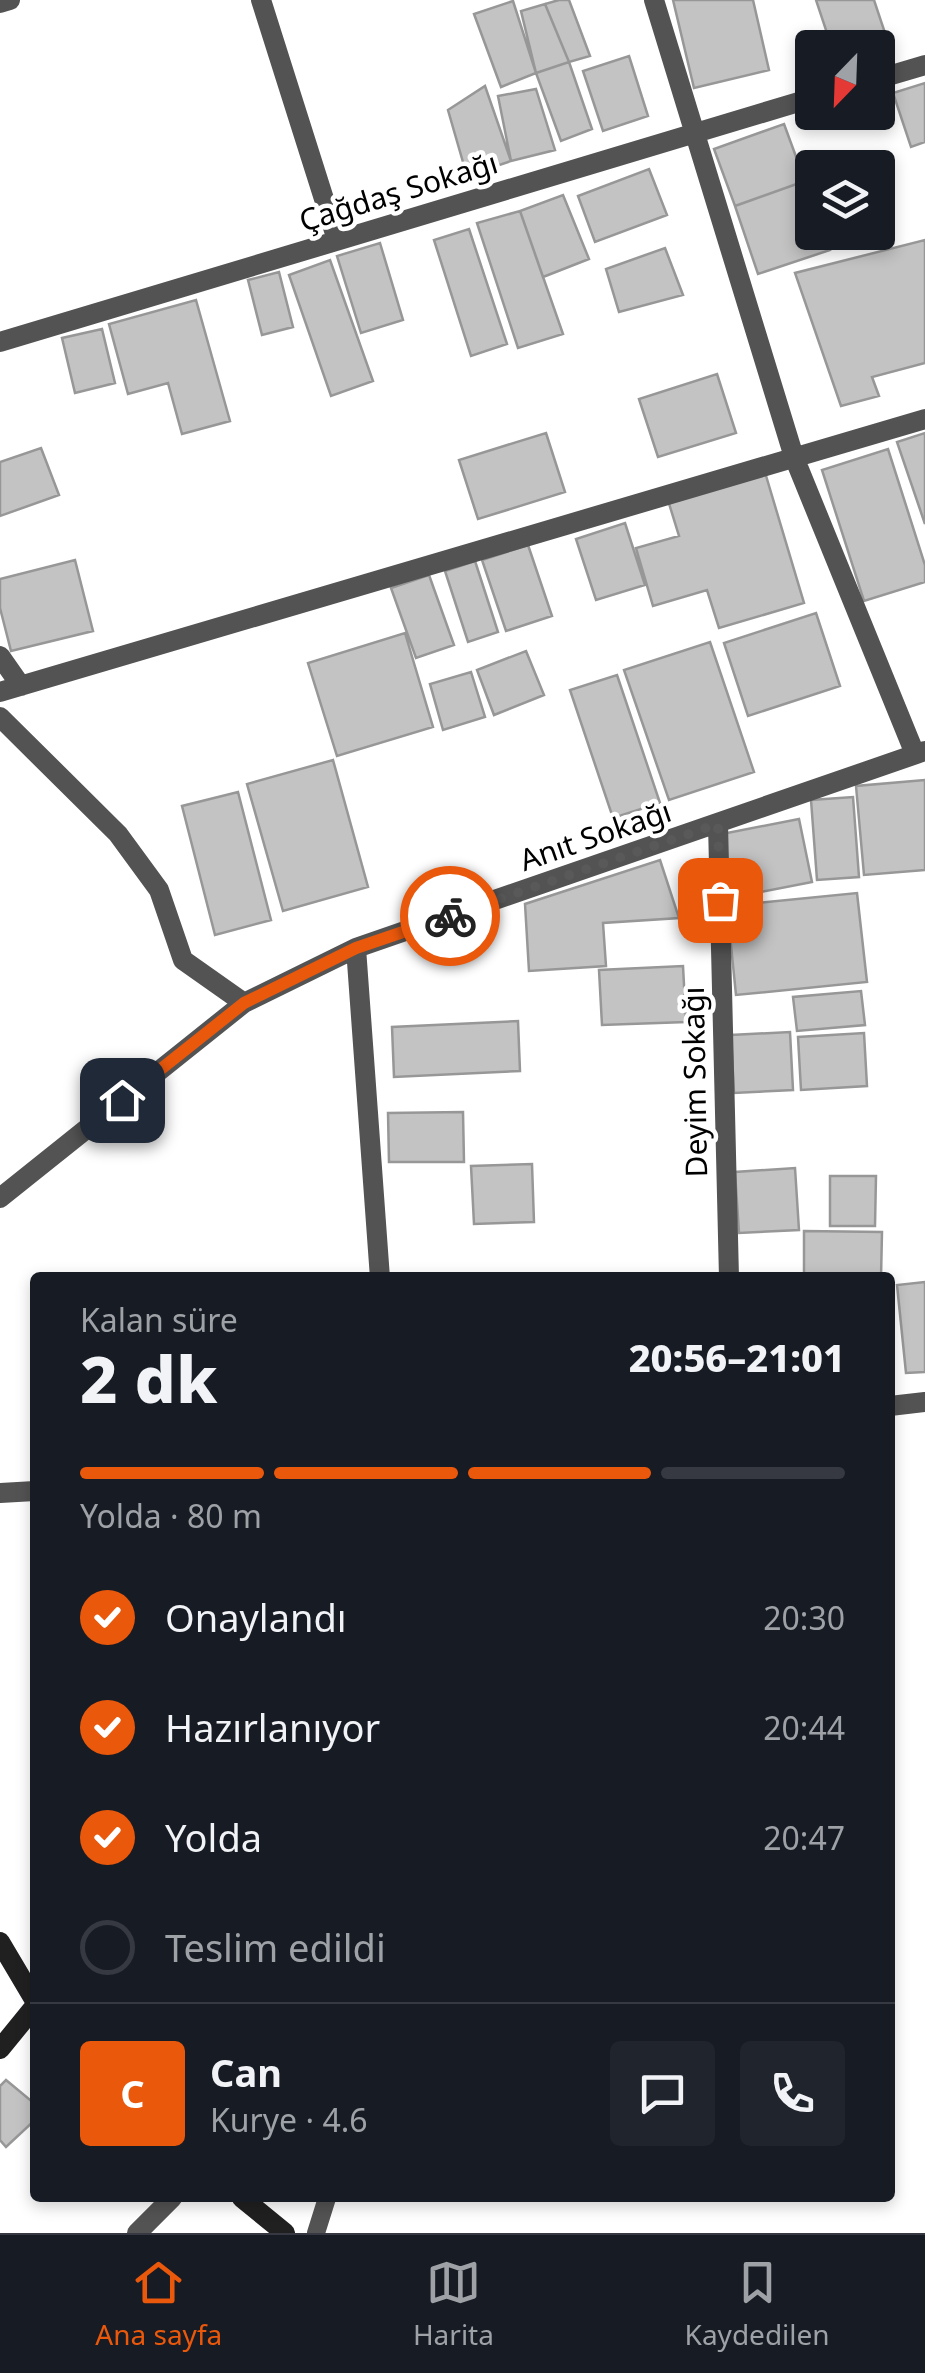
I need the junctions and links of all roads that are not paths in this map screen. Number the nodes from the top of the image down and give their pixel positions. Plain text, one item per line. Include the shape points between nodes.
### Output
1 (10, 0) edge
2 (261, 0) edge
3 (654, 0) edge
4 (0, 3) edge
5 (925, 65) edge
6 (895, 74) edge
7 (795, 103) edge
8 (695, 134) junction
9 (337, 240) junction
10 (0, 342) edge
11 (925, 419) edge
12 (794, 458) junction
13 (0, 656) edge
14 (10, 689) edge
15 (0, 716) edge
16 (920, 752) edge
17 (718, 824) junction
18 (356, 948) junction
19 (244, 1003) junction
20 (0, 1198) edge
21 (380, 1272) edge
22 (729, 1272) edge
23 (925, 1402) edge
24 (895, 1405) edge
25 (30, 1491) edge
26 (0, 1494) edge
27 (0, 1942) edge
28 (30, 1996) edge
29 (30, 2010) edge
30 (0, 2049) edge
31 (168, 2202) edge
32 (247, 2202) edge
33 (326, 2202) edge
34 (138, 2233) edge
35 (285, 2233) edge
36 (316, 2233) edge

1 - 4 street
2 - 9 street
3 - 8 street
5 - 6 street
7 - 8 street, Çağdaş Sokağı
8 - 9 street, Çağdaş Sokağı
8 - 12 street
9 - 10 street, Çağdaş Sokağı
11 - 12 street
12 - 14 street
12 - 16 street
13 - 14 street
15 - 19 street via 118,834 159,890 183,960
16 - 17 street, Anıt Sokağı
17 - 18 street, Anıt Sokağı
17 - 22 street, Deyim Sokağı
18 - 19 street, Anıt Sokağı
18 - 21 street
19 - 20 street, Anıt Sokağı
23 - 24 street
25 - 26 street
27 - 28 main road
29 - 30 main road
31 - 34 street
32 - 35 main road
33 - 36 lane

